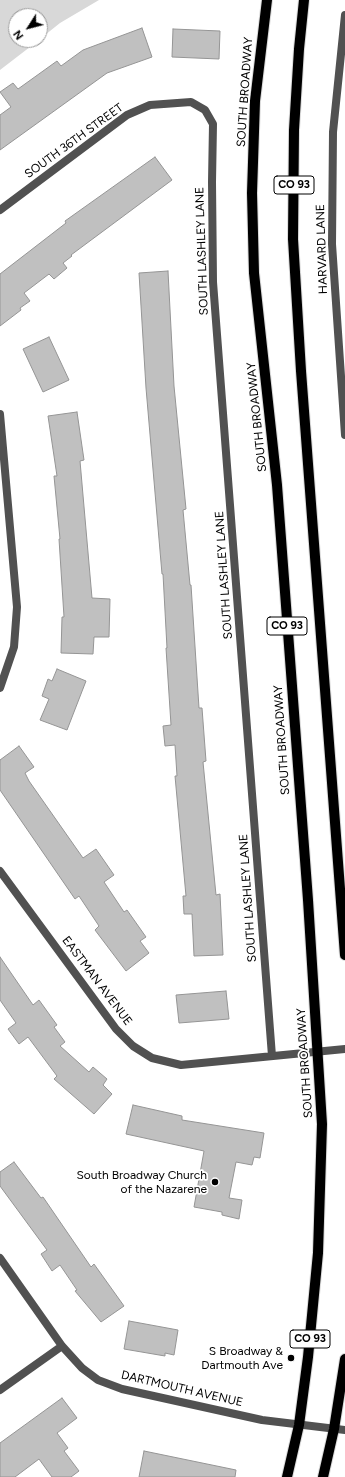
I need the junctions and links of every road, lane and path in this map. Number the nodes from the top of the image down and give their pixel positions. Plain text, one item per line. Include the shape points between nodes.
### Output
1 (267, 0) edge
2 (304, 0) edge
3 (345, 15) edge
4 (192, 102) joint
5 (0, 210) edge
6 (0, 414) edge
7 (345, 435) edge
8 (0, 688) edge
9 (0, 871) edge
10 (345, 955) edge
11 (345, 1049) edge
12 (317, 1051) junction
13 (272, 1056) junction
14 (0, 1258) edge
15 (62, 1346) junction
16 (345, 1359) edge
17 (0, 1390) edge
18 (299, 1425) junction
19 (334, 1429) junction
20 (345, 1430) edge
21 (288, 1477) edge
22 (323, 1477) edge

1 - 12 main road, SOUTH BROADWAY / CO 93 via 255,101 252,193 254,274 277,484
2 - 10 main road, CO 93 via 294,130 293,239
3 - 7 street, HARVARD LANE via 333,132 332,244
4 - 5 street, SOUTH 36TH STREET via 150,105 127,115
4 - 13 street, SOUTH LASHLEY LANE via 205,110 213,124 213,282
6 - 8 street via 17,607 14,647
9 - 13 street, EASTMAN AVENUE via 116,1030 133,1046 152,1058 181,1065
11 - 12 street, EASTMAN AVENUE
12 - 13 street, EASTMAN AVENUE
12 - 18 main road, SOUTH BROADWAY / CO 93 via 322,1124 319,1245
14 - 15 street, DARTMOUTH AVENUE
15 - 17 street
15 - 18 street, DARTMOUTH AVENUE via 82,1368 98,1380 122,1390 262,1420
16 - 19 main road
18 - 19 street, DARTMOUTH AVENUE
18 - 21 main road, SOUTH BROADWAY / CO 93
19 - 20 street, DARTMOUTH AVENUE
19 - 22 main road

